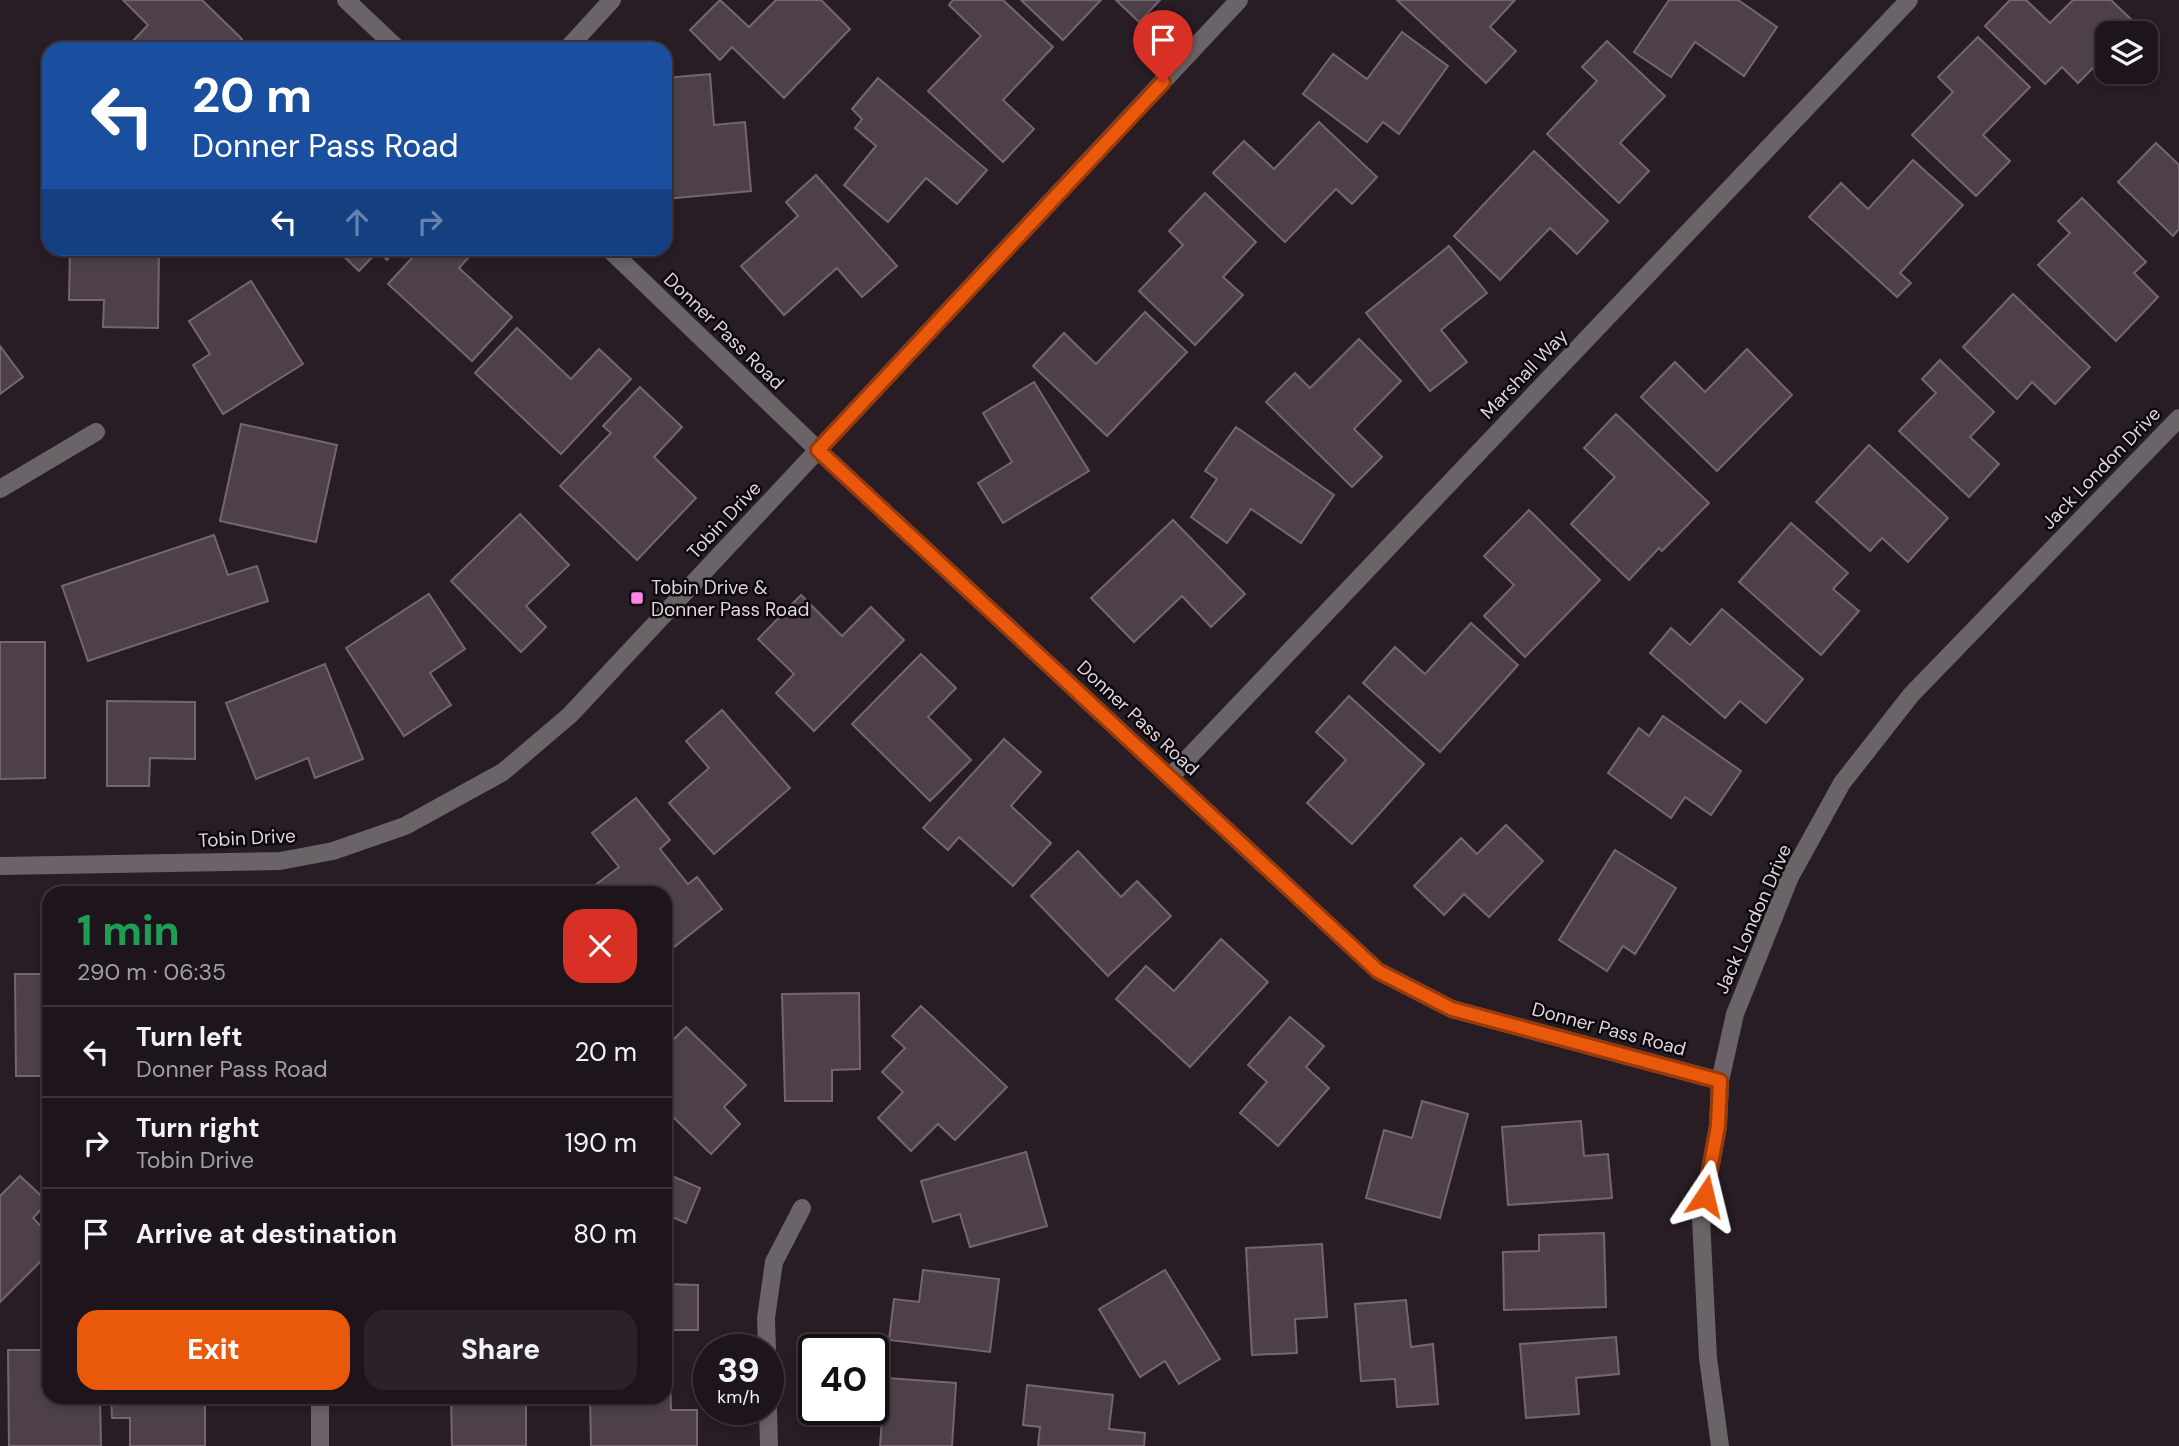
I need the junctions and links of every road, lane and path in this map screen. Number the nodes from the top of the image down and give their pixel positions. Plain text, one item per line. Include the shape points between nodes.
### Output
1 (346, 0) edge
2 (612, 0) edge
3 (1239, 0) edge
4 (1909, 0) edge
5 (391, 42) edge
6 (573, 42) edge
7 (616, 256) edge
8 (2179, 418) edge
9 (96, 432) dead end
10 (818, 450) junction
11 (0, 489) edge
12 (1170, 777) junction
13 (0, 866) edge
14 (1720, 1081) junction
15 (802, 1208) dead end
16 (767, 1334) edge
17 (320, 1404) edge
18 (768, 1425) edge
19 (320, 1446) edge
20 (769, 1446) edge
21 (1720, 1446) edge

1 - 5 street
2 - 6 street
3 - 10 street, Tobin Drive
4 - 12 street, Marshall Way
7 - 10 street, Donner Pass Road
8 - 14 street, Jack London Drive via 1911,695 1842,783 1790,877 1735,1014
9 - 11 street
10 - 12 street, Donner Pass Road
10 - 13 street, Tobin Drive via 570,715 503,772 405,826 333,851 279,861
12 - 14 street, Donner Pass Road via 1378,971 1452,1009
14 - 21 street, Jack London Drive via 1718,1126 1701,1219 1708,1358
15 - 16 street via 774,1262
17 - 19 street
18 - 20 street

